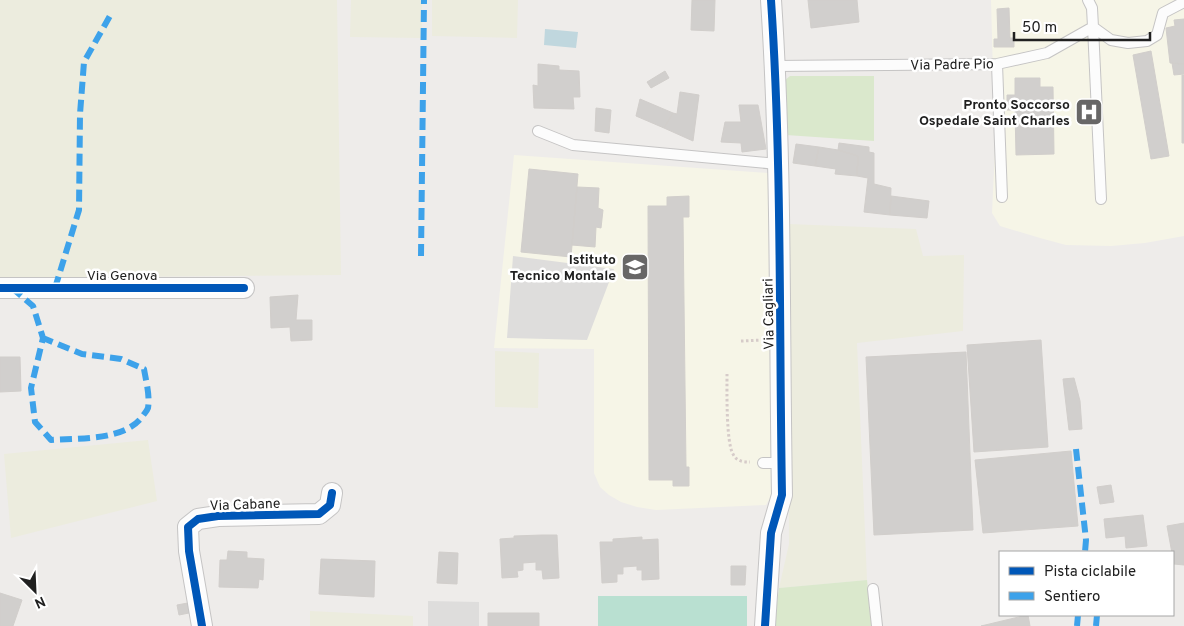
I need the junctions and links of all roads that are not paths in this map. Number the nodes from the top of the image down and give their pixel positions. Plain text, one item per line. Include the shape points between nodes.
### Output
1 (772, 0) edge
2 (1088, 0) edge
3 (1184, 2) edge
4 (1093, 27) junction
5 (997, 64) junction
6 (775, 66) junction
7 (538, 131) dead end
8 (777, 164) junction
9 (1002, 197) dead end
10 (1101, 200) dead end
11 (0, 288) edge
12 (244, 288) dead end
13 (332, 493) dead end
14 (873, 589) dead end
15 (202, 626) edge
16 (765, 626) edge
17 (877, 626) edge

1 - 6 street, Via Cagliari
2 - 4 lane
3 - 4 lane via 1163,13 1157,35 1147,41 1128,43 1111,40
4 - 5 lane, Via Padre Pio via 1047,53
4 - 10 lane
5 - 6 lane, Via Padre Pio
5 - 9 lane
6 - 8 street, Via Cagliari
7 - 8 lane via 573,145
8 - 16 street, Via Cagliari via 780,216 772,463 782,495 771,533
11 - 12 street, Via Genova
13 - 15 street, Via Cabane via 330,505 319,514 218,516 198,519 188,527
14 - 17 lane

